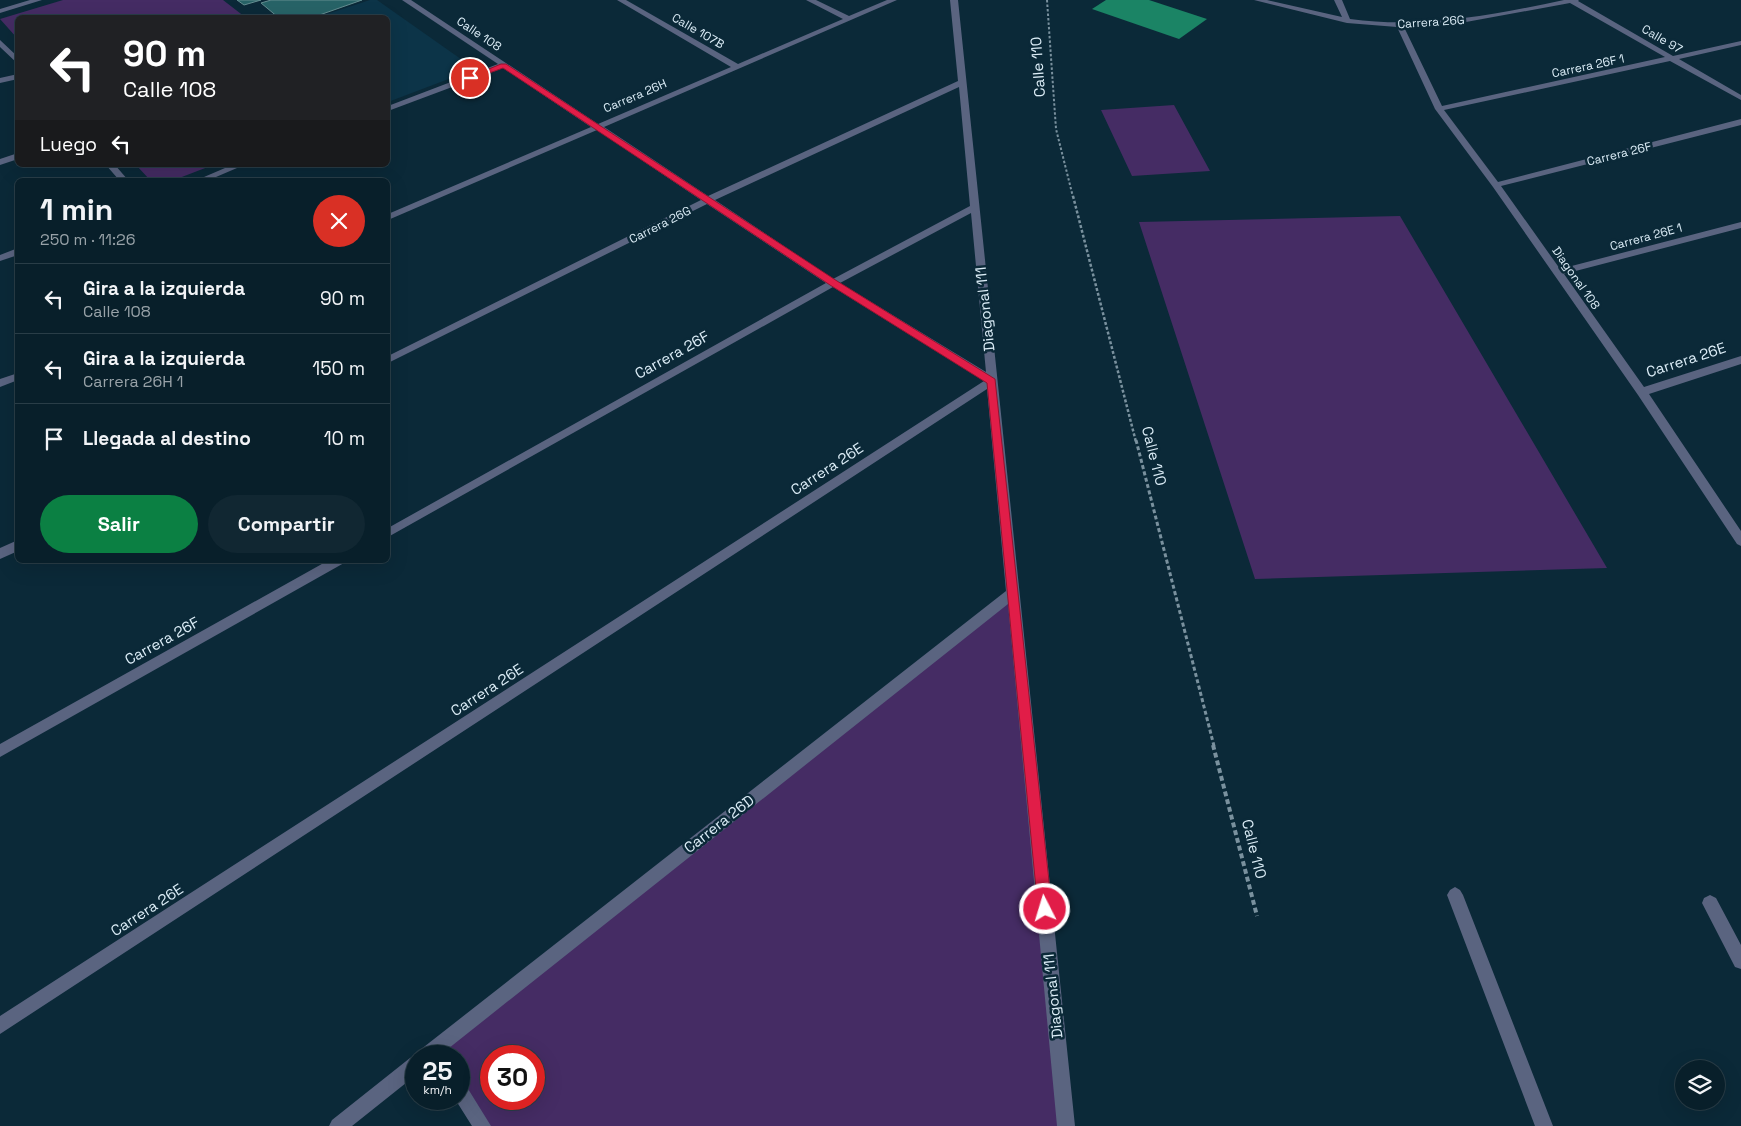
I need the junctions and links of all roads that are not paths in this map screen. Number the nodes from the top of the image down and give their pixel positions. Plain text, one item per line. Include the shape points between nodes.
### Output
1 (38, 0) edge
2 (406, 0) edge
3 (621, 0) edge
4 (810, 0) edge
5 (894, 0) edge
6 (954, 0) edge
7 (1258, 0) edge
8 (1338, 0) edge
9 (1573, 0) edge
10 (0, 11) edge
11 (849, 19) junction
12 (1347, 21) junction
13 (1400, 26) junction
14 (0, 42) edge
15 (1741, 43) edge
16 (15, 59) edge
17 (1674, 59) junction
18 (504, 65) junction
19 (738, 67) junction
20 (15, 77) edge
21 (0, 82) edge
22 (962, 82) junction
23 (1741, 98) edge
24 (390, 108) edge
25 (1439, 109) junction
26 (1741, 122) edge
27 (597, 127) junction
28 (15, 157) edge
29 (0, 162) edge
30 (112, 167) edge
31 (235, 167) edge
32 (122, 178) edge
33 (206, 178) edge
34 (1496, 185) junction
35 (708, 200) junction
36 (974, 207) junction
37 (390, 216) edge
38 (1741, 225) edge
39 (15, 252) edge
40 (0, 258) edge
41 (1557, 273) junction
42 (833, 283) junction
43 (390, 359) edge
44 (1741, 360) edge
45 (15, 377) edge
46 (992, 381) junction
47 (0, 383) edge
48 (1642, 392) junction
49 (1737, 528) edge
50 (390, 532) edge
51 (1741, 541) edge
52 (15, 546) edge
53 (0, 554) edge
54 (335, 563) edge
55 (1013, 593) junction
56 (0, 751) edge
57 (1455, 895) dead end
58 (1710, 903) dead end
59 (1741, 961) edge
60 (0, 1026) edge
61 (443, 1045) edge
62 (405, 1073) edge
63 (470, 1107) edge
64 (338, 1126) edge
65 (482, 1126) edge
66 (1066, 1126) edge
67 (1544, 1126) edge

1 - 10 street
2 - 18 street, Calle 108
3 - 19 street, Calle 107B
4 - 11 street
5 - 11 street, Carrera 26H
6 - 22 street, Diagonal 111
7 - 12 street, Carrera 26G
8 - 12 street
9 - 13 street, Carrera 26G via 1466,19
9 - 17 street, Calle 97
11 - 19 street, Carrera 26H
12 - 13 street, Carrera 26G
13 - 25 street, Diagonal 108
14 - 16 street
15 - 17 street, Carrera 26F 1
17 - 23 street, Calle 97
17 - 25 street, Carrera 26F 1
18 - 24 street
18 - 27 street, Calle 108
19 - 27 street, Carrera 26H
20 - 21 street
22 - 35 street, Carrera 26G
22 - 36 street, Diagonal 111
25 - 34 street, Diagonal 108
26 - 34 street, Carrera 26F
27 - 35 street, Calle 108
27 - 37 street, Carrera 26H
28 - 29 street
30 - 32 street
31 - 33 street
34 - 41 street, Diagonal 108
35 - 42 street, Calle 108
35 - 43 street, Carrera 26G
36 - 42 street, Carrera 26F
36 - 46 street, Diagonal 111
38 - 41 street, Carrera 26E 1
39 - 40 street
41 - 48 street, Diagonal 108
42 - 46 street, Calle 108
42 - 50 street, Carrera 26F
44 - 48 street, Carrera 26E
45 - 47 street
46 - 55 street, Diagonal 111
46 - 60 street, Carrera 26E
48 - 49 street, Diagonal 108
49 - 51 street, Diagonal 108
52 - 53 street
54 - 56 street, Carrera 26F
55 - 61 street, Carrera 26D
55 - 66 street, Diagonal 111
57 - 67 street
58 - 59 street
62 - 64 street
63 - 65 street

